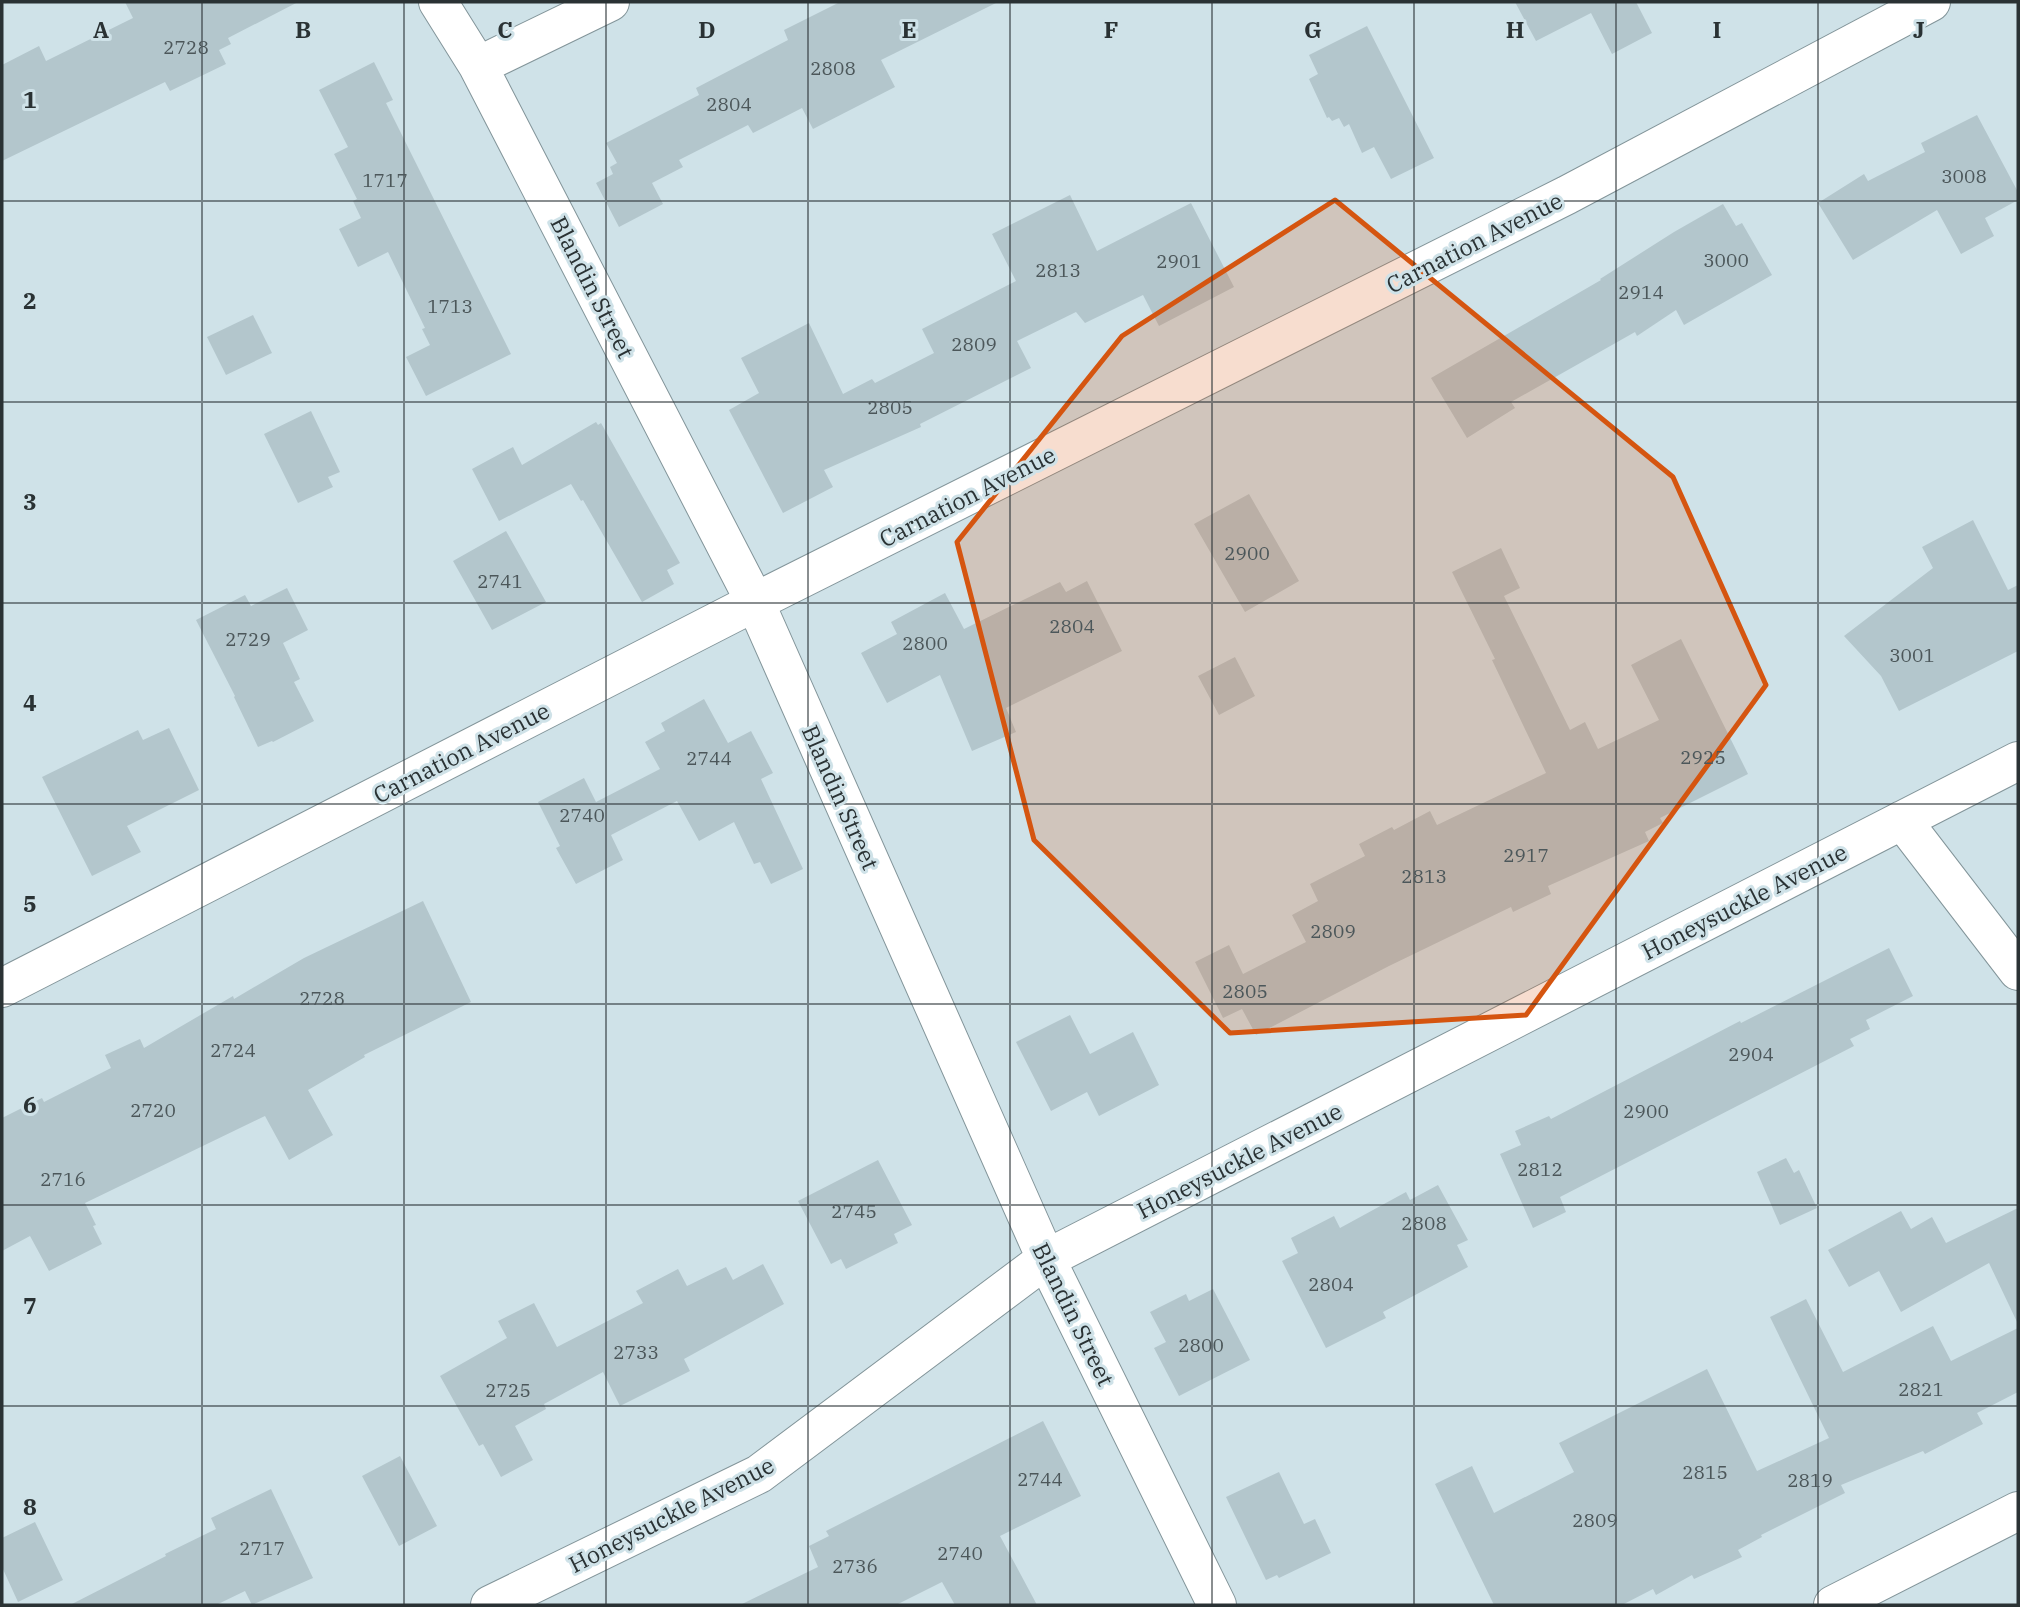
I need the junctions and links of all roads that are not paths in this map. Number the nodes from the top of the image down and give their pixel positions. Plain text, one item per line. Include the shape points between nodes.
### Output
1 (438, 2) edge
2 (610, 2) edge
3 (1931, 2) edge
4 (478, 66) junction
5 (755, 602) junction
6 (2018, 761) edge
7 (1902, 820) junction
8 (2018, 971) edge
9 (2, 988) edge
10 (1046, 1259) junction
11 (2018, 1511) edge
12 (490, 1605) edge
13 (1217, 1605) edge
14 (1833, 1605) edge

1 - 4 street, Blandin Street
2 - 4 street
3 - 5 street, Carnation Avenue via 1567,195
4 - 5 street, Blandin Street
5 - 9 street, Carnation Avenue
5 - 10 street, Blandin Street
6 - 7 street, Honeysuckle Avenue
7 - 8 street
7 - 10 street, Honeysuckle Avenue
10 - 12 street, Honeysuckle Avenue via 759,1474
10 - 13 street, Blandin Street
11 - 14 street

